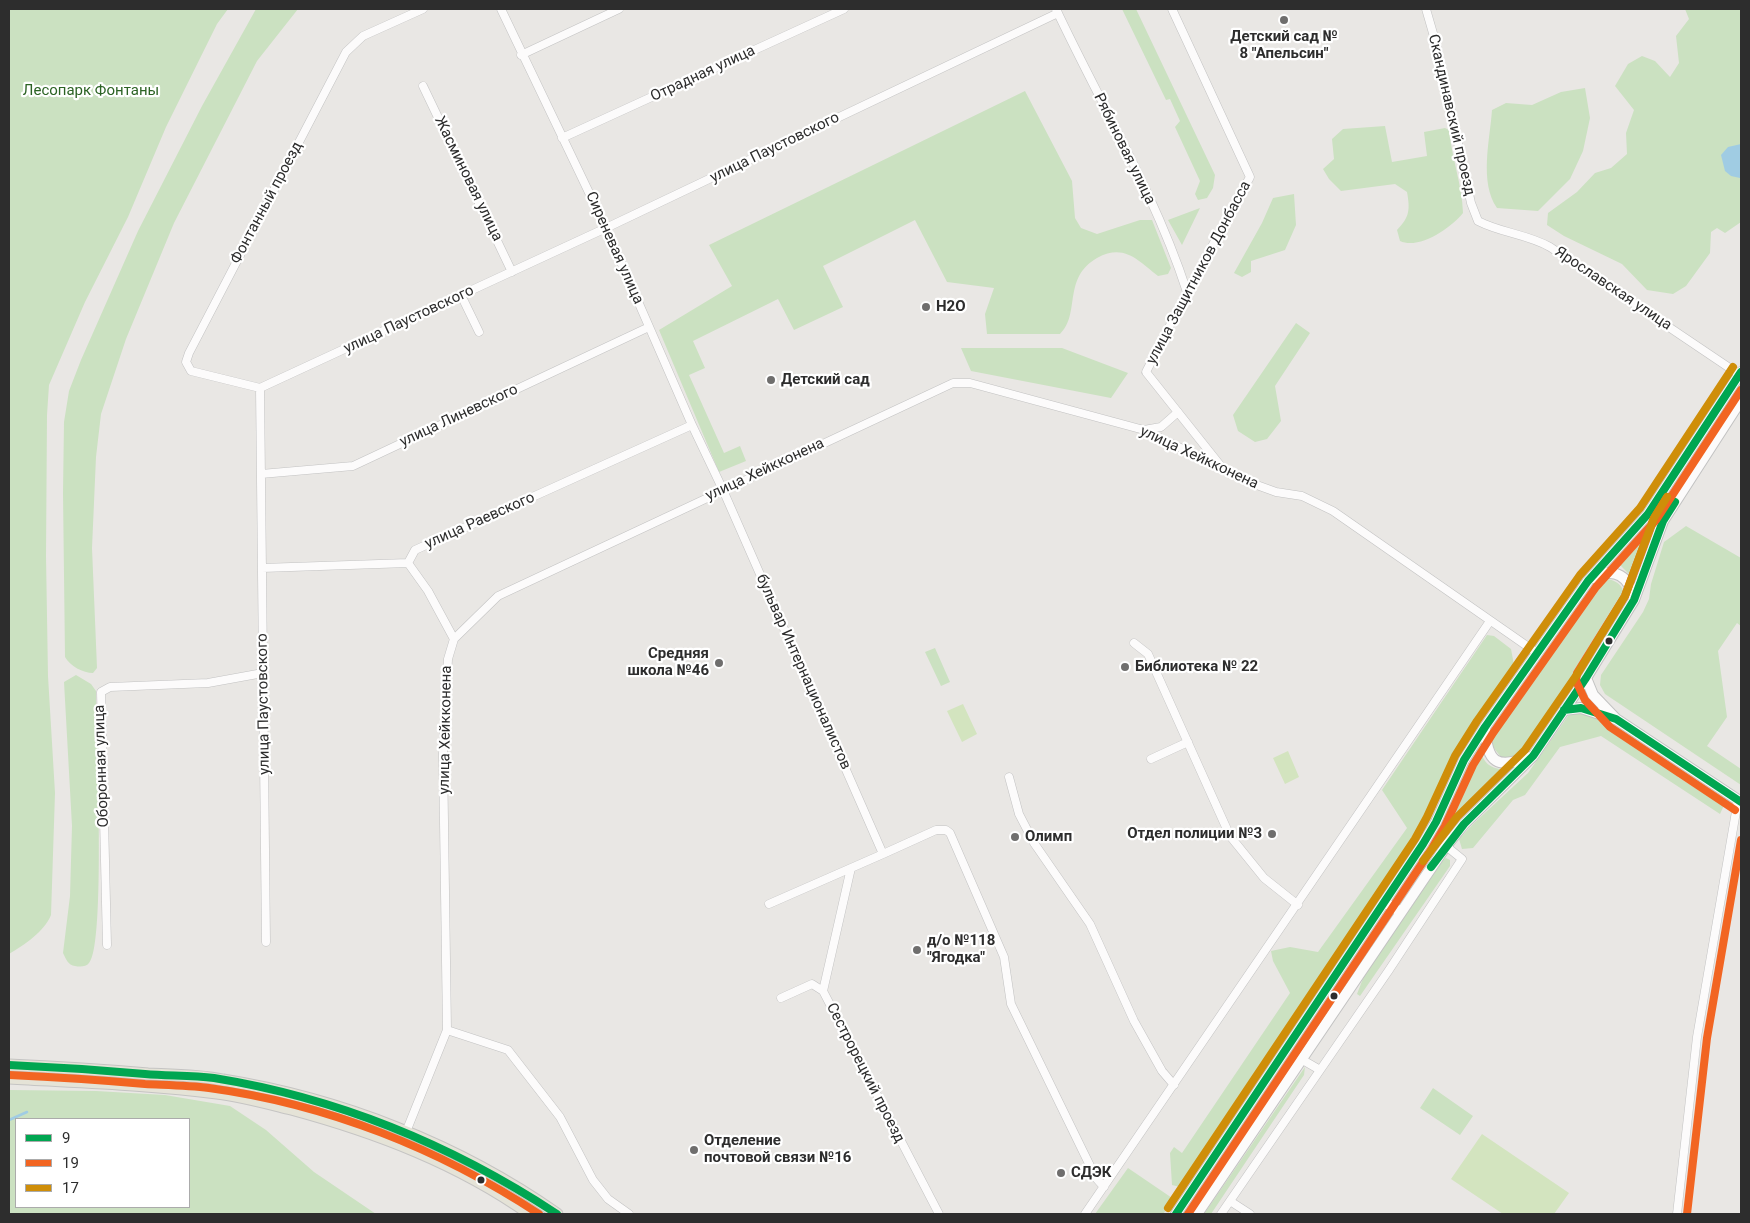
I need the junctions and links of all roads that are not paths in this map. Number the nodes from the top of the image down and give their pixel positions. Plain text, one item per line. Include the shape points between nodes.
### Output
1 (423, 9) edge
2 (501, 9) edge
3 (619, 9) edge
4 (844, 9) edge
5 (1172, 9) edge
6 (1426, 9) edge
7 (1057, 11) edge
8 (522, 55) junction
9 (423, 86) dead end
10 (562, 138) junction
11 (1478, 221) joint
12 (606, 228) junction
13 (512, 272) junction
14 (1187, 292) junction
15 (461, 295) junction
16 (649, 327) junction
17 (479, 332) dead end
18 (1740, 373) edge
19 (260, 388) junction
20 (1741, 400) edge
21 (1178, 412) junction
22 (692, 425) junction
23 (1144, 430) junction
24 (1222, 468) junction
25 (261, 474) junction
26 (723, 490) junction
27 (408, 563) junction
28 (262, 568) junction
29 (1588, 581) junction
30 (1634, 600) junction
31 (1490, 621) junction
32 (454, 639) junction
33 (1134, 643) dead end
34 (1537, 653) junction
35 (263, 673) junction
36 (1586, 678) junction
37 (1564, 710) junction
38 (1616, 719) junction
39 (1485, 727) junction
40 (1188, 742) junction
41 (1533, 756) junction
42 (1151, 759) dead end
43 (1009, 777) dead end
44 (1740, 801) edge
45 (1446, 846) junction
46 (883, 854) junction
47 (851, 868) junction
48 (1384, 902) junction
49 (770, 904) dead end
50 (1298, 905) junction
51 (1401, 912) junction
52 (266, 942) dead end
53 (107, 945) dead end
54 (823, 991) junction
55 (781, 998) dead end
56 (447, 1030) junction
57 (1301, 1059) junction
58 (9, 1065) edge
59 (1320, 1070) junction
60 (124, 1072) junction
61 (9, 1078) edge
62 (122, 1085) junction
63 (1174, 1085) junction
64 (406, 1132) junction
65 (1104, 1187) junction
66 (1230, 1200) junction
67 (530, 1214) edge
68 (557, 1214) edge
69 (629, 1214) edge
70 (939, 1214) edge
71 (1085, 1214) edge
72 (1176, 1214) edge
73 (1196, 1214) edge
74 (1221, 1214) edge
75 (1250, 1214) edge
76 (1677, 1214) edge

1 - 19 street, Фонтанный проезд via 363,36 346,52 189,353 186,362 191,371
2 - 8 street, Сиреневая улица
3 - 8 street
4 - 10 street, Отрадная улица
5 - 14 street, улица Защитников Донбасса via 1250,177
6 - 11 street, Скандинавский проезд via 1471,203
7 - 12 street, улица Паустовского
7 - 14 street, Рябиновая улица via 1159,219
8 - 10 street, Сиреневая улица
9 - 13 street, Жасминовая улица
10 - 12 street, Сиреневая улица
11 - 18 street, Ярославская улица via 1550,247
12 - 13 street, улица Паустовского
12 - 16 street, Сиреневая улица
13 - 15 street, улица Паустовского
14 - 21 street, улица Защитников Донбасса via 1146,372
15 - 17 street
15 - 19 street, улица Паустовского
16 - 22 street, Сиреневая улица
16 - 25 street, улица Линевского via 353,466
18 - 29 street via 1648,514
19 - 25 street, улица Паустовского
20 - 30 street via 1663,521
21 - 23 street via 1160,427
21 - 24 street, улица Защитников Донбасса
22 - 26 street, Сиреневая улица
22 - 27 street, улица Раевского via 415,550
23 - 24 street, улица Хейкконена
23 - 26 street, улица Хейкконена via 970,384 953,383
24 - 31 street, улица Хейкконена via 1254,484 1302,496 1328,508
25 - 28 street, улица Паустовского
26 - 32 street, улица Хейкконена via 498,596
26 - 46 street, бульвар Интернационалистов
27 - 28 street
27 - 32 street via 428,591
28 - 35 street, улица Паустовского
29 - 30 street via 1606,572 1620,574 1631,586
29 - 34 street
30 - 36 street
31 - 34 street, улица Хейкконена
31 - 50 street
32 - 56 street, улица Хейкконена via 448,659 443,753
33 - 40 street via 1148,654
34 - 39 street
35 - 52 street, улица Паустовского
35 - 53 street, Оборонная улица via 208,683 110,687 101,692
36 - 37 street
36 - 38 street via 1593,695
37 - 38 street via 1581,708
37 - 41 street
38 - 44 street
39 - 41 street via 1492,759 1510,764
39 - 48 street via 1464,760 1436,822
40 - 42 street
40 - 50 street via 1230,836 1264,878
41 - 45 street
43 - 63 street via 1019,814 1034,843 1090,924 1134,1020 1162,1071
44 - 76 street via 1699,1020
45 - 51 street
45 - 59 street via 1462,859
46 - 47 street
46 - 65 street via 936,830 950,833 1004,957 1011,1004 1096,1178
47 - 49 street
47 - 54 street, Сестрорецкий проезд
48 - 51 street
48 - 72 street
50 - 63 street
51 - 57 street
54 - 55 street via 812,984
54 - 70 street, Сестрорецкий проезд
56 - 64 street, улица Хейкконена
56 - 69 street via 508,1050 560,1117 593,1180 608,1199
57 - 59 street
57 - 73 street
58 - 60 main road
59 - 66 street
60 - 62 main road
60 - 64 main road via 213,1078 282,1092 334,1106
61 - 62 main road
62 - 67 main road via 218,1093 331,1120 430,1156
63 - 65 street
64 - 68 main road via 453,1153
65 - 71 street
66 - 74 street
66 - 75 street

